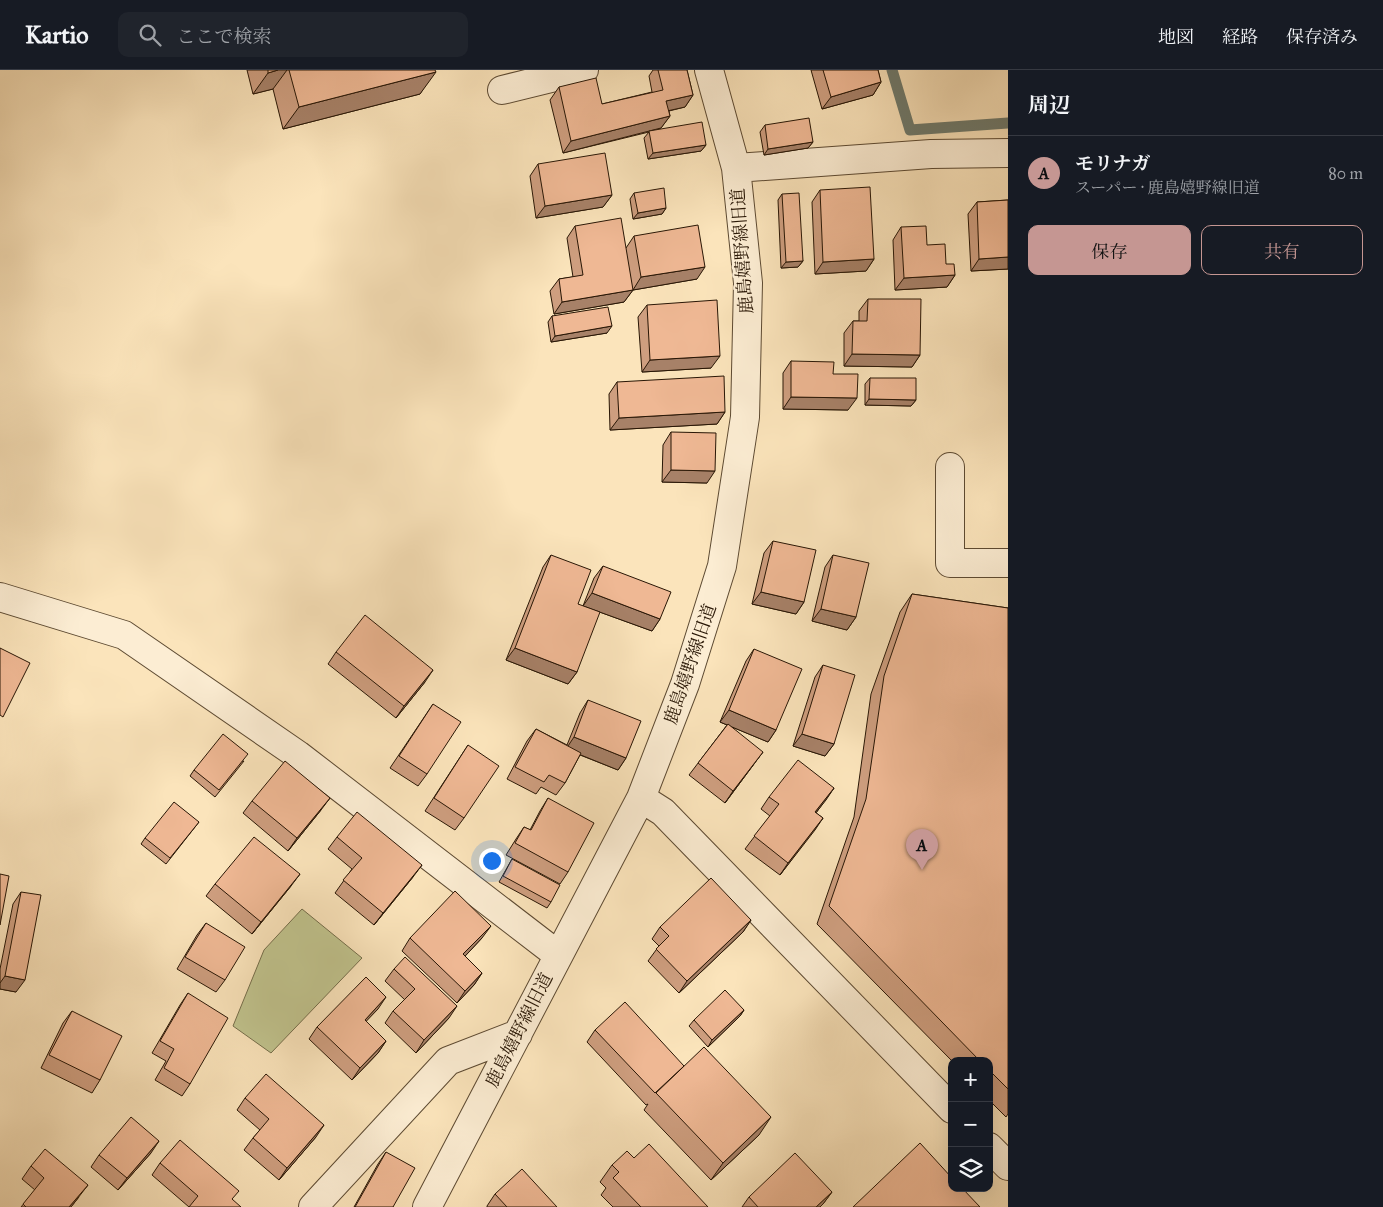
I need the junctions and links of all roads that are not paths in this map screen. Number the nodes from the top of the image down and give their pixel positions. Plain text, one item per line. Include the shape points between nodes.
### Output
1 (584, 70) edge
2 (709, 70) edge
3 (502, 90) dead end
4 (1008, 153) edge
5 (736, 168) junction
6 (950, 467) dead end
7 (1008, 563) edge
8 (0, 597) edge
9 (641, 798) junction
10 (558, 955) junction
11 (518, 1034) junction
12 (948, 1104) edge
13 (993, 1151) edge
14 (1008, 1166) edge
15 (312, 1207) edge
16 (426, 1207) edge

1 - 3 street
2 - 5 street, 鹿島嬉野線旧道
4 - 5 street via 931,154
5 - 9 street, 鹿島嬉野線旧道 via 748,283 744,426 722,566 685,684
6 - 7 street via 950,563
8 - 10 street via 124,635 298,755
9 - 10 street, 鹿島嬉野線旧道
9 - 12 street via 663,812
10 - 11 street, 鹿島嬉野線旧道
11 - 15 street via 448,1061
11 - 16 street, 鹿島嬉野線旧道
13 - 14 street

